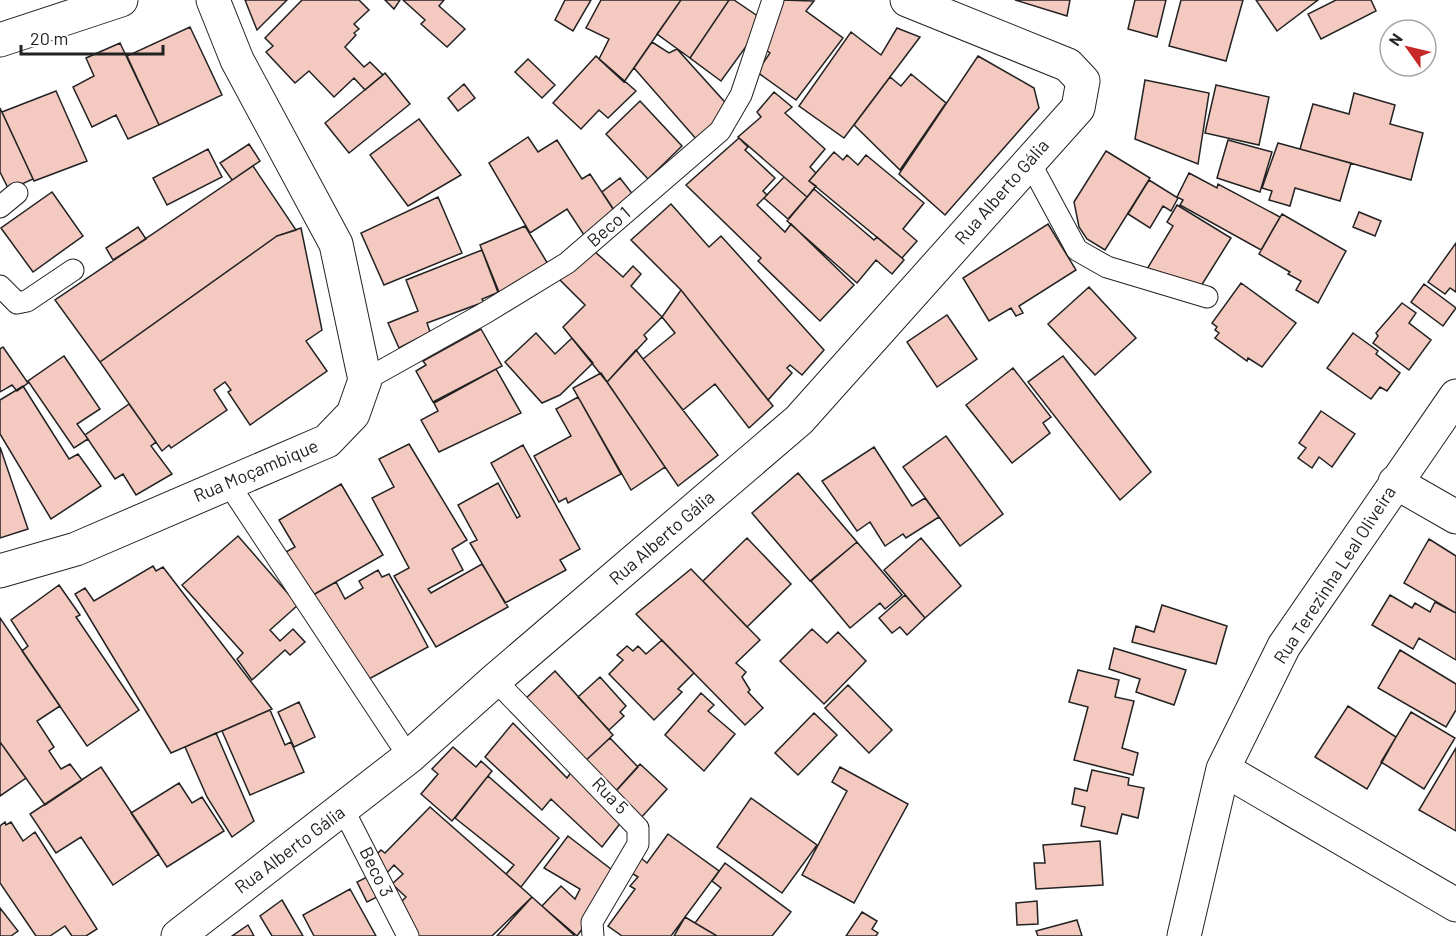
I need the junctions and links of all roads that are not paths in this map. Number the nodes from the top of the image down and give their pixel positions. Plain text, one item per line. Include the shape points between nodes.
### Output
1 (121, 0) edge
2 (213, 0) edge
3 (773, 0) edge
4 (907, 0) edge
5 (0, 40) edge
6 (1029, 161) junction
7 (17, 193) dead end
8 (0, 207) edge
9 (73, 270) dead end
10 (0, 286) edge
11 (1207, 297) dead end
12 (365, 380) junction
13 (1456, 396) edge
14 (1395, 482) junction
15 (228, 483) junction
16 (1456, 517) edge
17 (0, 571) edge
18 (495, 680) junction
19 (409, 757) junction
20 (1223, 769) junction
21 (344, 809) junction
22 (1456, 905) edge
23 (178, 936) edge
24 (408, 936) edge
25 (593, 936) edge
26 (1184, 936) edge

1 - 5 street
2 - 12 street via 237,60 336,244
3 - 12 lane, Beco 1 via 741,95 720,131 567,262
4 - 6 street, Rua Alberto Gália via 1068,65 1083,81 1078,108
6 - 11 lane via 1077,250 1107,267
6 - 18 street, Rua Alberto Gália via 799,420
7 - 8 lane
9 - 10 lane via 27,301 17,303
12 - 15 street, Rua Moçambique via 353,414 327,441
13 - 14 street, Rua Terezinha Leal Oliveira
14 - 16 street
14 - 20 street, Rua Terezinha Leal Oliveira via 1284,646
15 - 17 street, Rua Moçambique via 76,549
15 - 19 lane
18 - 19 street, Rua Alberto Gália
18 - 25 lane, Rua 5 via 638,828 638,844 592,922
19 - 21 street, Rua Alberto Gália
20 - 22 street
20 - 26 street, Rua Terezinha Leal Oliveira
21 - 23 street, Rua Alberto Gália
21 - 24 lane, Beco 3

